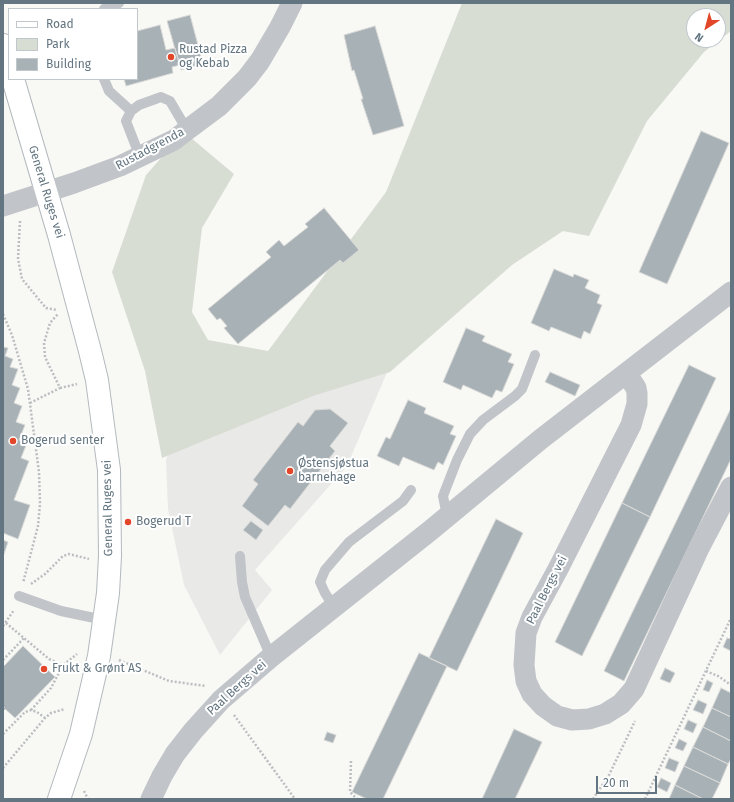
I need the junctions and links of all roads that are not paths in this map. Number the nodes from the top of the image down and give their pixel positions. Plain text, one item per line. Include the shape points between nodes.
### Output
1 (119, 3) edge
2 (292, 3) edge
3 (106, 8) edge
4 (3, 45) edge
5 (8, 62) edge
6 (13, 80) edge
7 (104, 80) edge
8 (131, 111) junction
9 (187, 130) junction
10 (140, 157) junction
11 (45, 192) junction
12 (3, 206) edge
13 (731, 292) edge
14 (536, 355) dead end
15 (627, 374) junction
16 (731, 487) edge
17 (411, 490) dead end
18 (447, 516) junction
19 (240, 556) dead end
20 (19, 596) road end
21 (334, 607) junction
22 (104, 620) junction
23 (271, 657) junction
24 (59, 799) edge
25 (151, 799) edge

1 - 3 lane
2 - 9 street, Rustadgrenda via 264,54 247,78 219,106
4 - 5 main road
6 - 11 main road, General Ruges vei
7 - 8 lane via 109,91
8 - 9 lane via 138,105 161,97 170,101
8 - 10 lane via 126,121
9 - 10 street, Rustadgrenda via 174,140
10 - 11 street, Rustadgrenda
11 - 12 street, Rustadgrenda
11 - 22 main road, General Ruges vei via 90,352 104,425 111,506 108,593
13 - 15 street, Paal Bergs vei
14 - 18 lane via 522,388 470,434 443,496
15 - 16 street, Paal Bergs vei via 637,393 637,404 631,425 526,633 526,681 532,694 543,706 557,716 572,720 589,719 605,714 621,704 634,689 699,548
15 - 18 street, Paal Bergs vei via 541,439
17 - 21 lane via 403,501 348,542 325,570 320,582
18 - 21 street, Paal Bergs vei
19 - 23 lane via 245,597
20 - 22 lane via 61,611
21 - 23 street, Paal Bergs vei
22 - 24 main road, General Ruges vei via 83,728
23 - 25 street, Paal Bergs vei via 221,700 193,731 162,776

